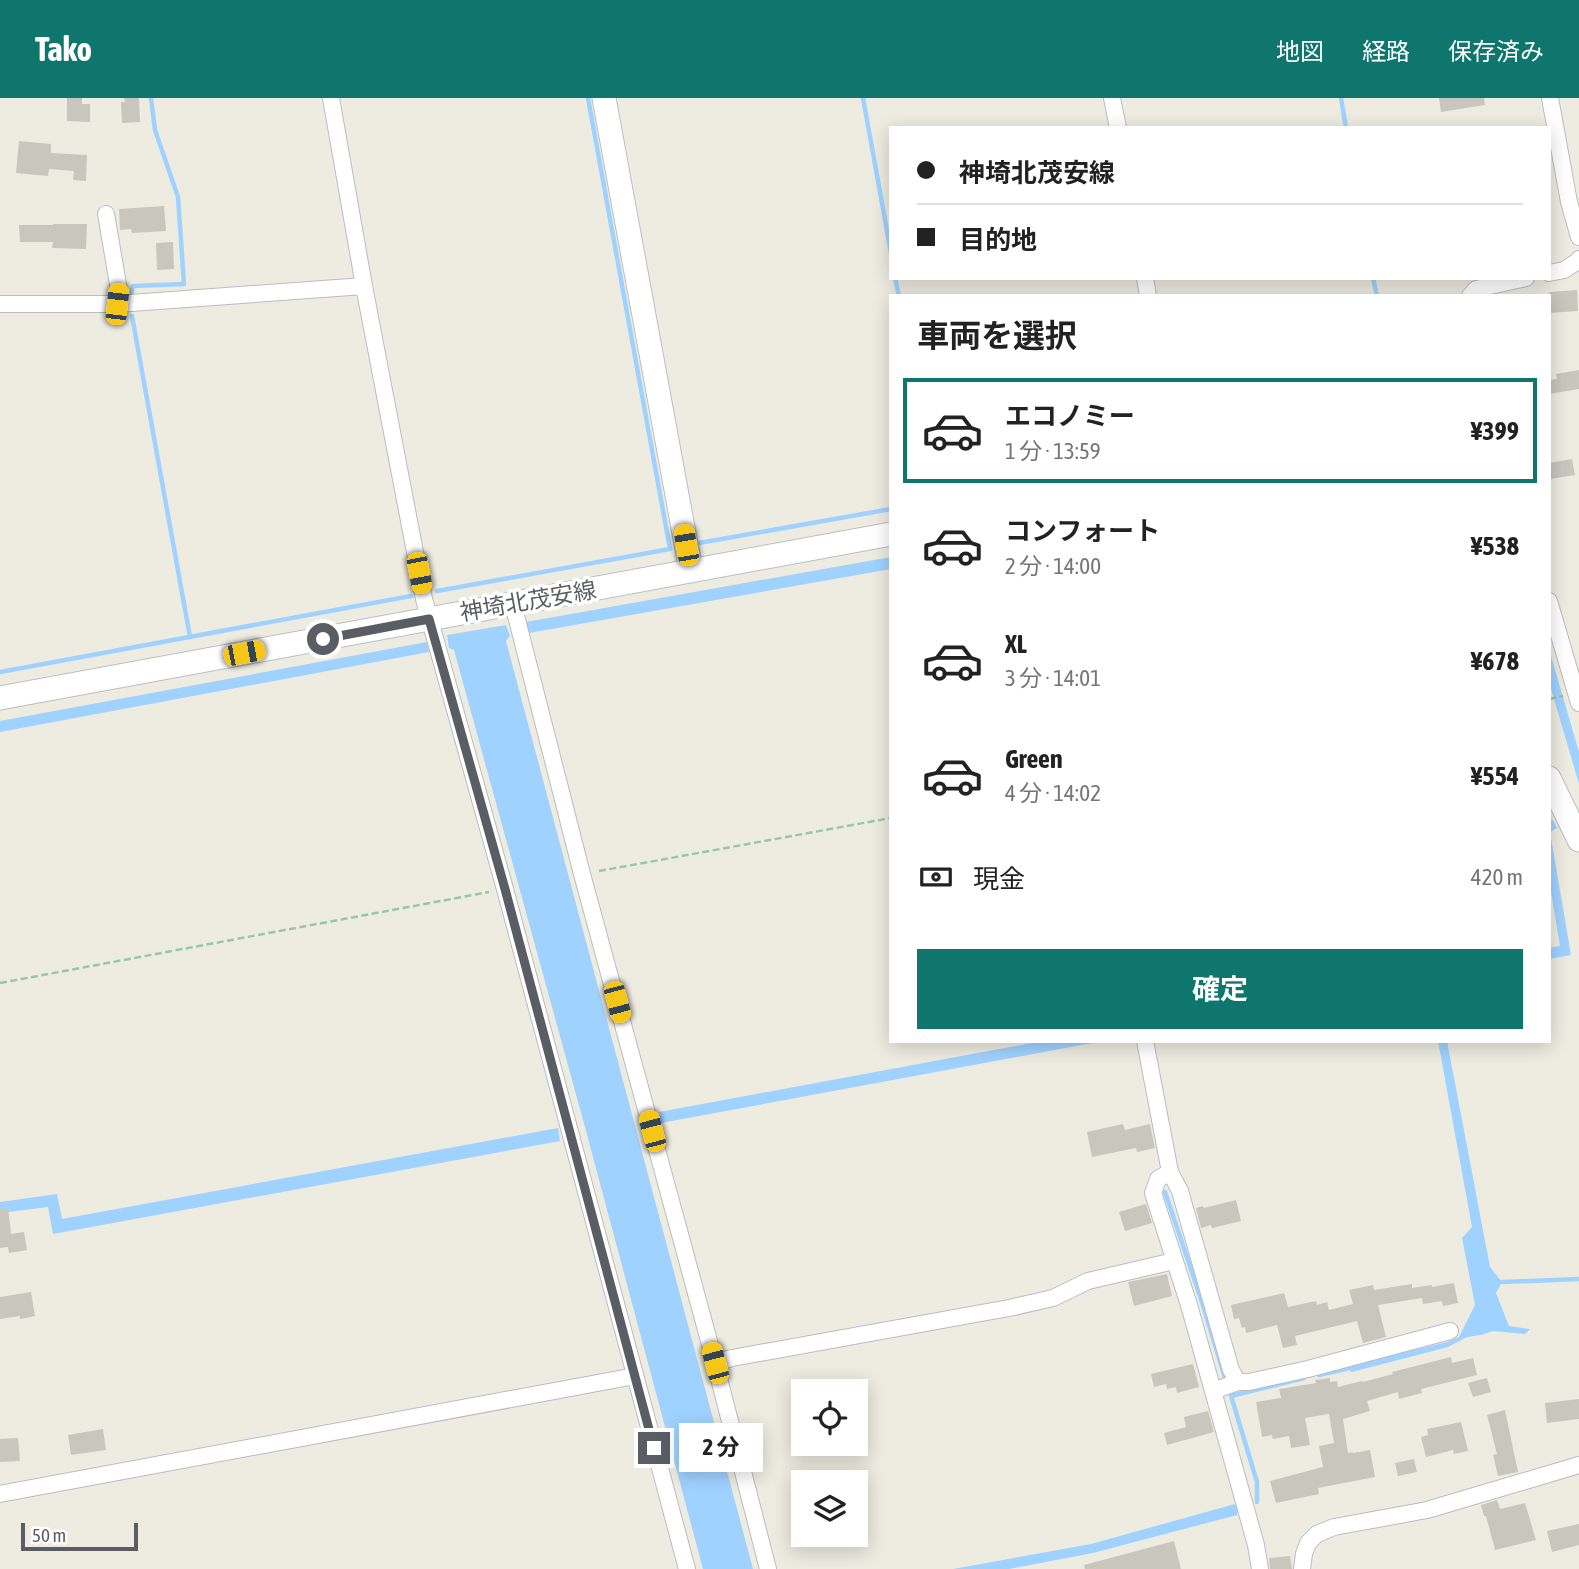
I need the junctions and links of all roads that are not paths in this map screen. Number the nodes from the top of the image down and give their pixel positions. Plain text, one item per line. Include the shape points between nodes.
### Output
1 (331, 98) edge
2 (604, 98) edge
3 (1112, 98) edge
4 (1550, 98) edge
5 (1118, 126) edge
6 (106, 214) dead end
7 (1579, 237) edge
8 (1579, 259) edge
9 (1551, 273) edge
10 (1517, 280) edge
11 (364, 286) junction
12 (1471, 294) edge
13 (0, 304) edge
14 (117, 304) junction
15 (889, 534) edge
16 (691, 571) junction
17 (1551, 610) edge
18 (514, 613) junction
19 (432, 628) junction
20 (0, 698) edge
21 (1572, 699) edge
22 (1551, 782) edge
23 (1579, 840) edge
24 (1145, 1043) edge
25 (1170, 1172) junction
26 (1174, 1261) junction
27 (1450, 1331) dead end
28 (715, 1363) junction
29 (635, 1376) junction
30 (1226, 1387) junction
31 (1579, 1465) edge
32 (0, 1494) edge
33 (687, 1569) edge
34 (768, 1569) edge
35 (1260, 1569) edge
36 (1302, 1569) edge

1 - 11 street
2 - 16 main road
3 - 5 street
4 - 7 street
6 - 14 street via 119,290
8 - 9 street
10 - 12 street
11 - 14 street
11 - 19 street
13 - 14 street
15 - 16 main road, 神埼北茂安線
16 - 18 main road, 神埼北茂安線
17 - 21 street
18 - 19 main road, 神埼北茂安線
18 - 28 street
19 - 20 main road, 神埼北茂安線
19 - 29 street
22 - 23 main road
24 - 25 street
25 - 26 street via 1158,1180 1153,1193
25 - 30 street via 1180,1191 1231,1370
26 - 28 street via 1088,1281 1053,1298 1009,1308
26 - 30 street
27 - 30 street
28 - 34 street
29 - 32 street
29 - 33 street
30 - 35 street
31 - 36 street via 1427,1510 1334,1527 1308,1544

